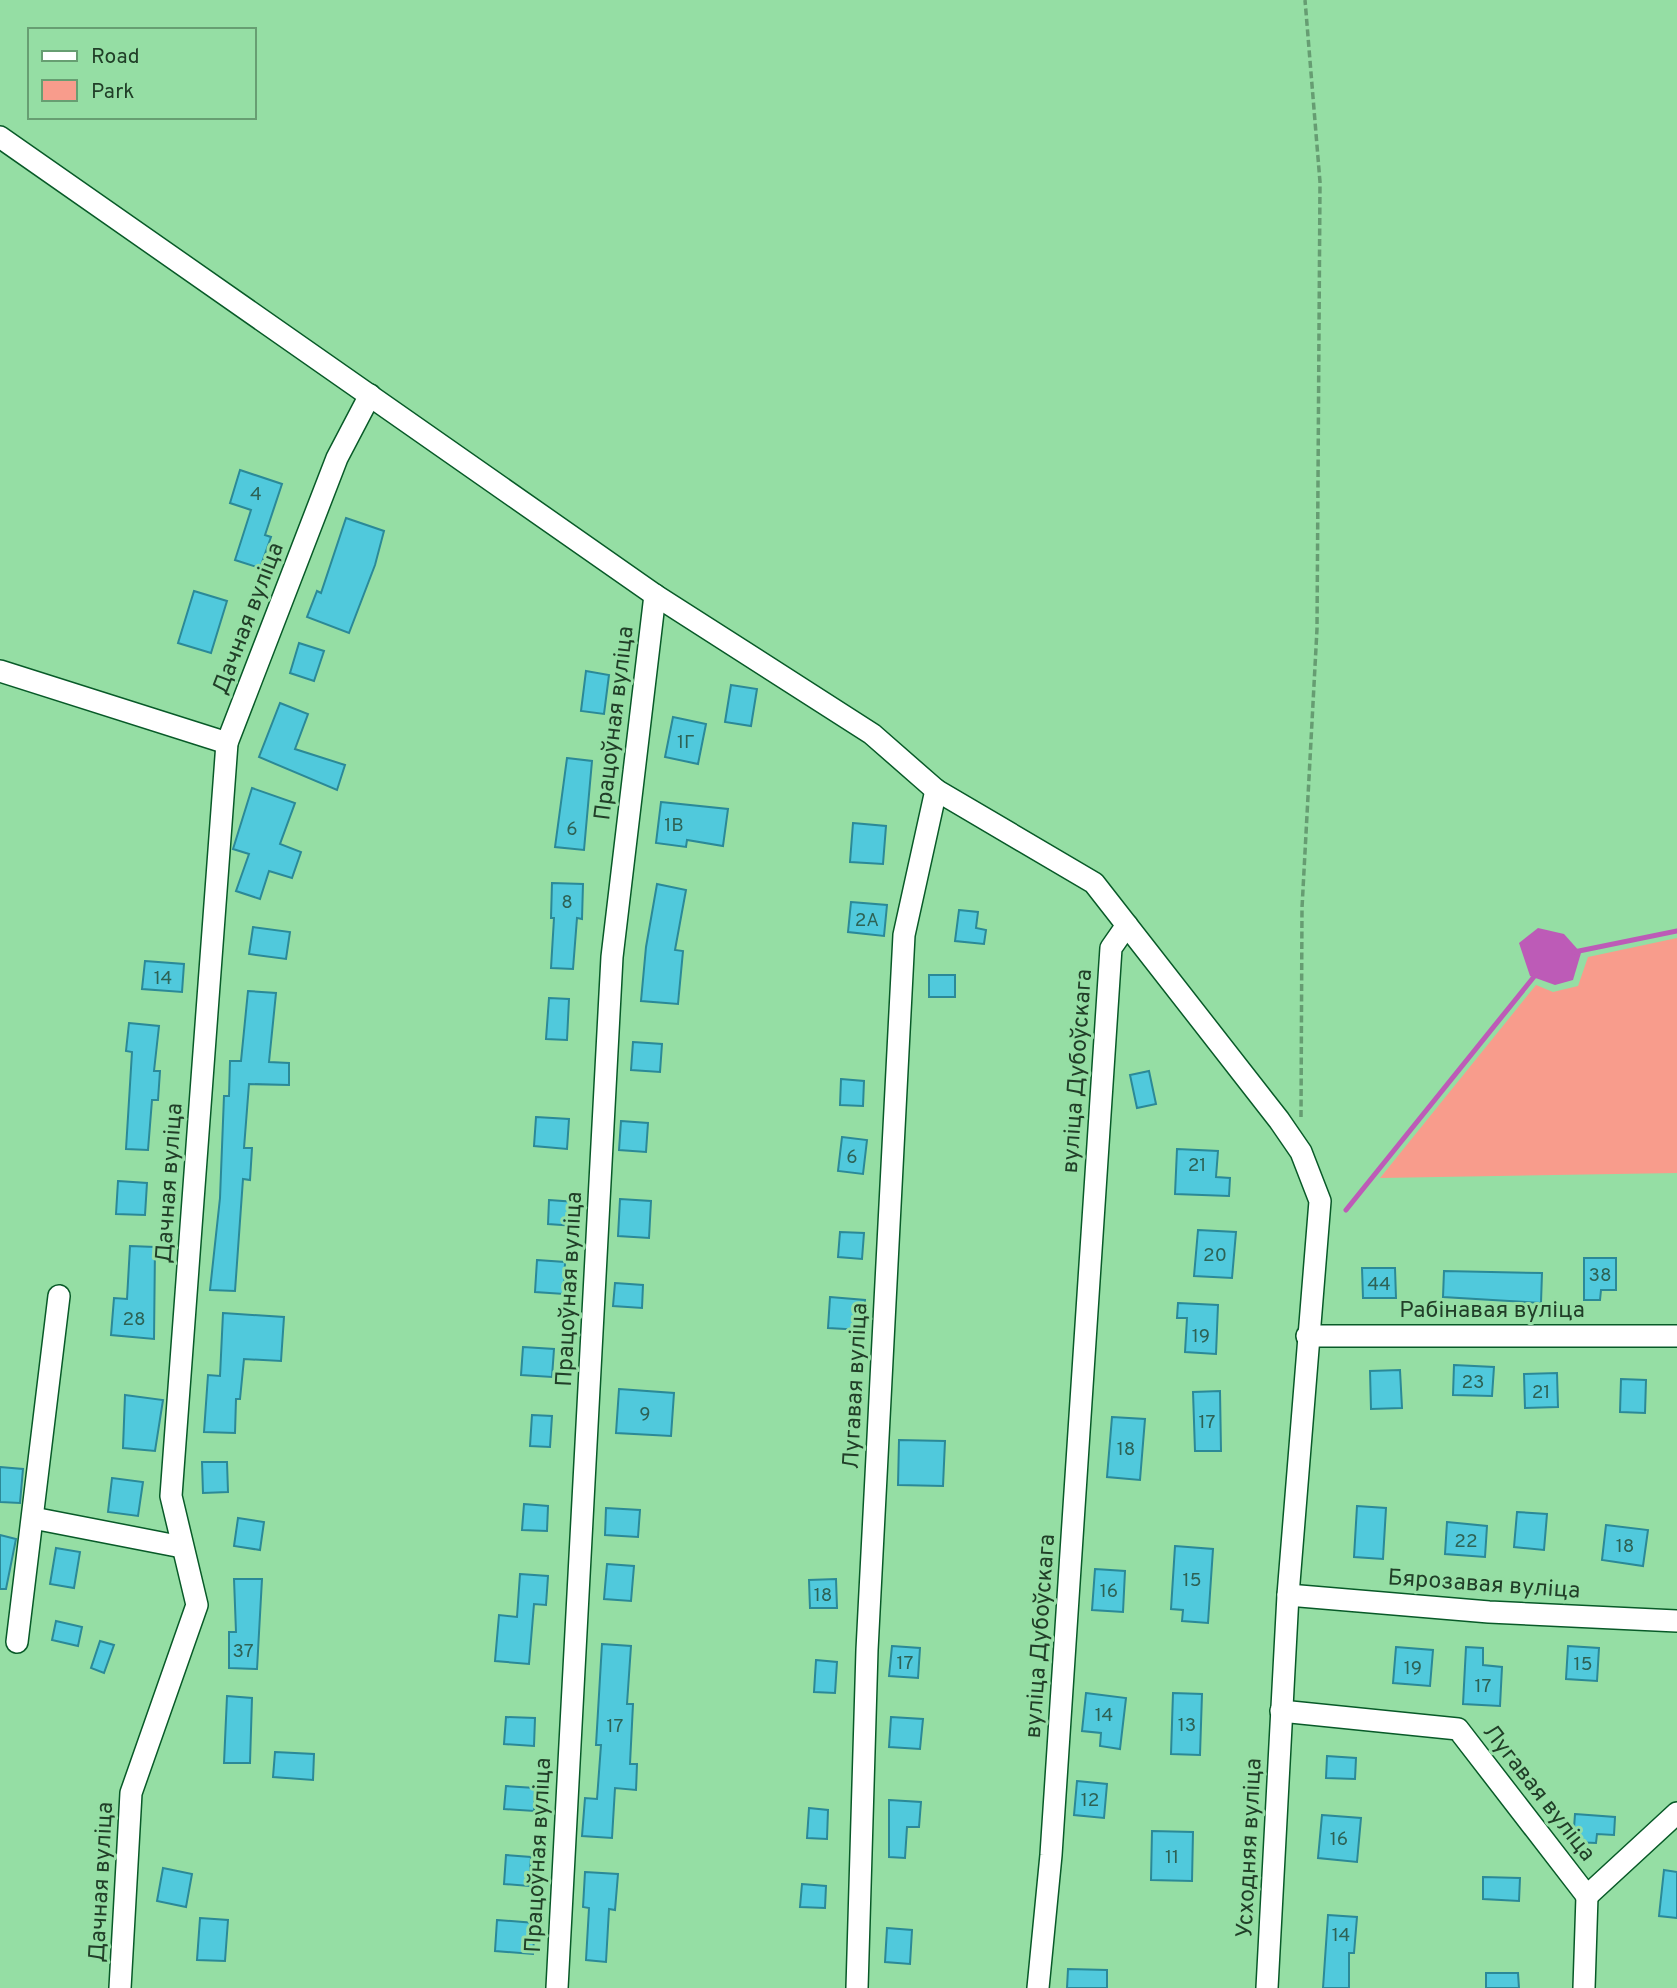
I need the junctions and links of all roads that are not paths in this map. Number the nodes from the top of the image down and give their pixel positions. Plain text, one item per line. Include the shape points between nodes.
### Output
1 (0, 137) edge
2 (370, 395) junction
3 (654, 595) junction
4 (0, 671) edge
5 (227, 743) junction
6 (936, 790) junction
7 (1127, 925) junction
8 (59, 1296) dead end
9 (1307, 1336) junction
10 (1677, 1336) edge
11 (33, 1518) junction
12 (182, 1547) junction
13 (1288, 1595) junction
14 (1677, 1621) edge
15 (17, 1642) dead end
16 (1281, 1711) junction
17 (1677, 1813) edge
18 (1587, 1896) junction
19 (120, 1988) edge
20 (557, 1988) edge
21 (857, 1988) edge
22 (1038, 1988) edge
23 (1267, 1988) edge
24 (1584, 1988) edge

1 - 2 street
2 - 3 street
2 - 5 street, Дачная вуліца via 337,458
3 - 6 street via 872,734
3 - 20 street, Працоўная вуліца via 612,957
4 - 5 street
5 - 12 street, Дачная вуліца via 171,1496
6 - 7 street via 1094,883
6 - 21 street, Лугавая вуліца via 904,935 867,1650
7 - 9 street via 1301,1152 1320,1201
7 - 22 street, вуліца Дубоўскага via 1111,948 1051,1855
8 - 11 street
9 - 10 street, Рабінавая вуліца
9 - 13 street
11 - 12 street
11 - 15 street
12 - 19 street, Дачная вуліца via 197,1605 131,1793
13 - 14 street, Бярозавая вуліца via 1489,1612
13 - 16 street
16 - 18 street, Лугавая вуліца via 1458,1729
16 - 23 street, Усходняя вуліца
17 - 18 street, Лугавая вуліца
18 - 24 street, Лугавая вуліца

